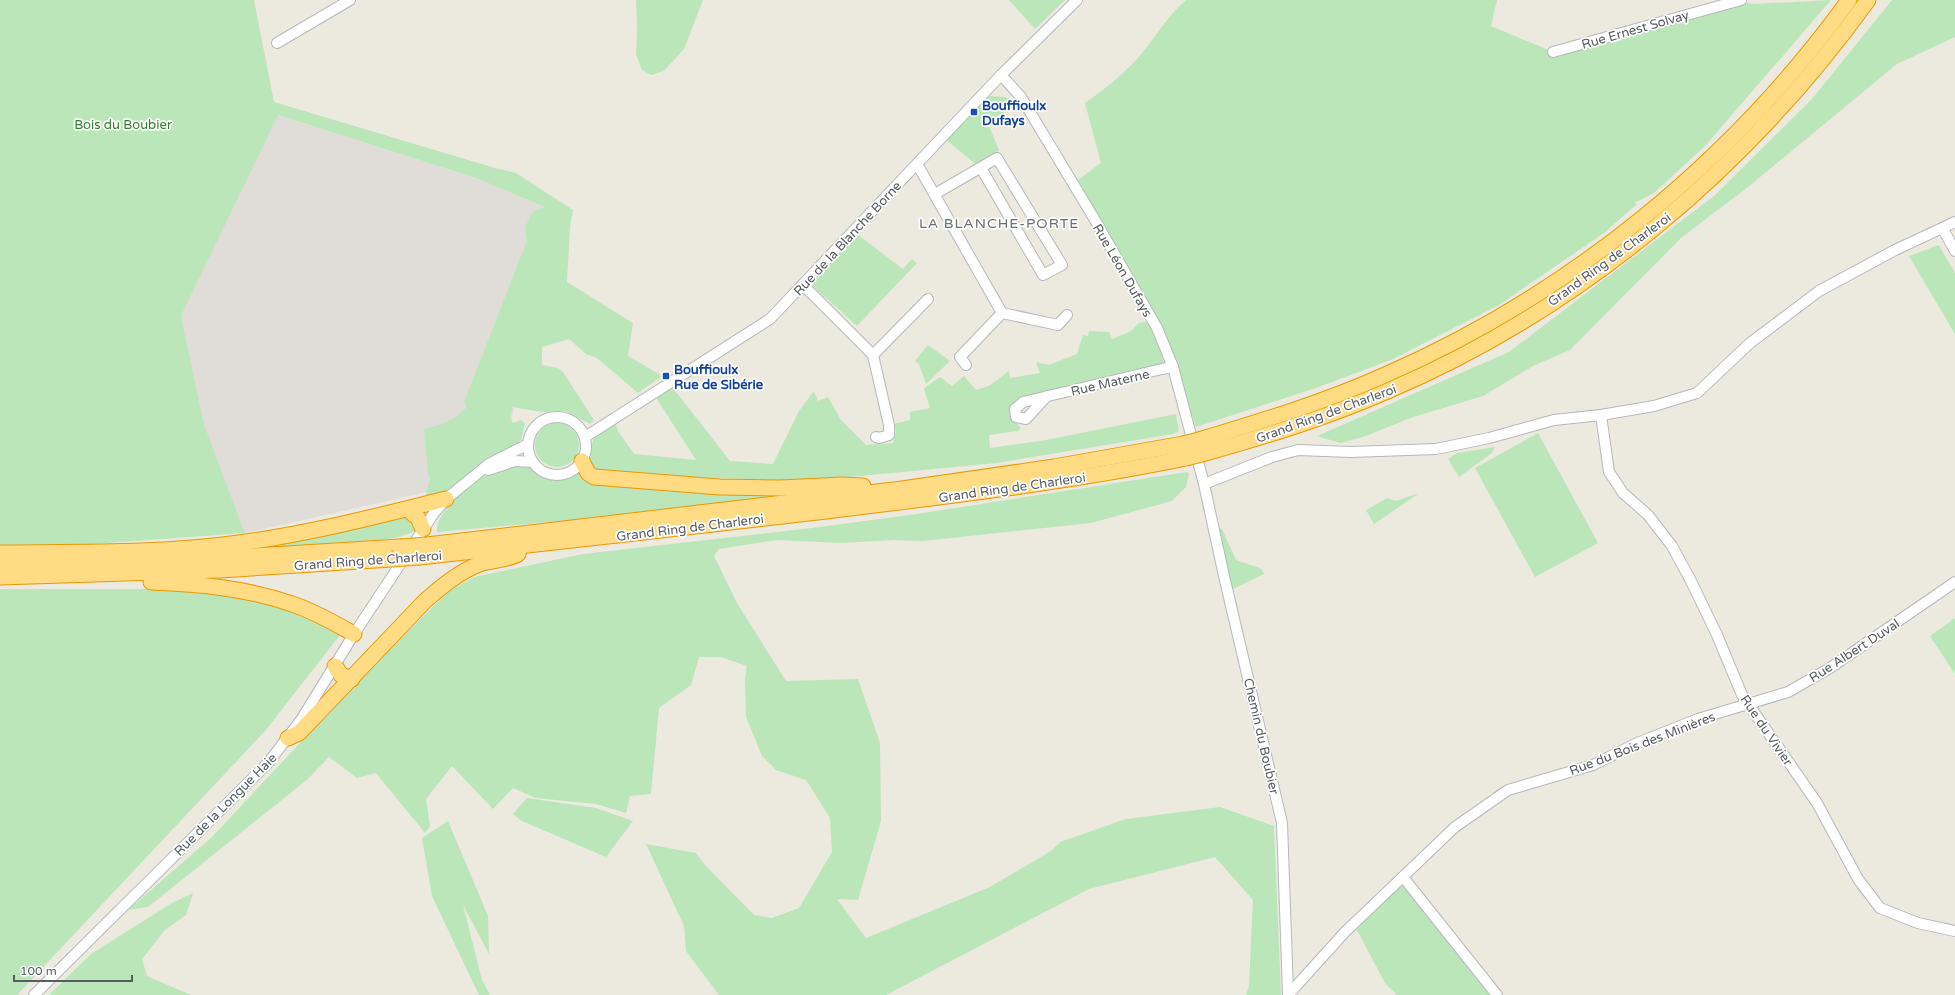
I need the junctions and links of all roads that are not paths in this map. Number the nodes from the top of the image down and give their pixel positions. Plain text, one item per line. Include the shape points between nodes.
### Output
1 (350, 0) edge
2 (1077, 0) edge
3 (1741, 0) edge
4 (1841, 0) edge
5 (1849, 0) edge
6 (1868, 0) edge
7 (1878, 0) edge
8 (1846, 31) junction
9 (277, 43) dead end
10 (1553, 52) dead end
11 (1800, 64) junction
12 (1001, 75) junction
13 (917, 164) junction
14 (981, 168) junction
15 (935, 194) junction
16 (1955, 222) edge
17 (1943, 229) junction
18 (1955, 251) edge
19 (803, 285) junction
20 (928, 299) dead end
21 (1002, 313) junction
22 (1067, 315) dead end
23 (873, 355) junction
24 (966, 365) dead end
25 (1173, 367) junction
26 (1047, 396) dead end
27 (1601, 415) junction
28 (585, 437) junction
29 (876, 437) dead end
30 (528, 444) junction
31 (582, 461) junction
32 (533, 462) junction
33 (473, 477) junction
34 (1204, 484) junction
35 (902, 489) junction
36 (446, 499) junction
37 (407, 509) junction
38 (423, 529) junction
39 (532, 545) junction
40 (423, 551) junction
41 (0, 553) edge
42 (396, 553) junction
43 (0, 564) edge
44 (109, 574) junction
45 (0, 576) edge
46 (1955, 582) edge
47 (354, 634) junction
48 (335, 666) junction
49 (352, 679) junction
50 (1747, 704) junction
51 (288, 738) junction
52 (1403, 877) junction
53 (1955, 931) edge
54 (1288, 994) edge
55 (34, 995) edge
56 (1497, 995) edge

1 - 9 street
2 - 12 street, Rue de la Blanche Borne
3 - 10 street, Rue Ernest Solvay
4 - 11 highway via 1812,38
5 - 11 highway, Grand Ring de Charleroi
6 - 8 highway, Grand Ring de Charleroi
7 - 8 highway via 1862,22
8 - 39 highway, Grand Ring de Charleroi, bridge via 1777,113 1691,197 1644,237 1548,306 1497,336 1391,390 1280,432 1186,458 1118,472 965,494
11 - 35 highway, Grand Ring de Charleroi, bridge via 1766,103 1682,185 1592,257 1458,340 1386,375 1296,410 1183,444 1054,467
12 - 13 street, Rue de la Blanche Borne
12 - 25 street, Rue Léon Dufays via 1021,97 1088,208 1157,328
13 - 15 street
13 - 19 street, Rue de la Blanche Borne
14 - 14 street via 1043,275 1062,265 997,158
14 - 15 street
15 - 21 street
16 - 17 street
17 - 18 street
17 - 27 street via 1895,250 1819,291 1750,343 1697,393 1654,406
19 - 23 street
19 - 28 street, Rue de la Blanche Borne via 770,319
20 - 23 street
21 - 22 street via 1058,325
21 - 24 street via 960,357
23 - 29 street via 889,426 889,434
25 - 26 street, Rue Materne
25 - 34 street, Rue Léon Dufays
27 - 34 street via 1554,420 1436,449 1351,452 1298,450 1272,457
27 - 50 street, Rue du Vivier via 1609,472 1623,493 1648,516 1672,546 1717,635
28 - 30 street via 572,421 553,418 536,427
28 - 31 street via 586,447
30 - 32 street
30 - 33 street, Rue de la Longue Haie via 488,464
31 - 32 street via 572,471 558,475 544,472
31 - 35 highway via 588,473 594,477 639,482 780,488 842,485
32 - 33 street, Rue de la Longue Haie via 515,461
33 - 36 street, Rue de la Longue Haie
34 - 54 street, Chemin du Boubier via 1282,822
35 - 40 highway, Grand Ring de Charleroi
36 - 37 highway
36 - 38 street, Rue de la Longue Haie
37 - 38 highway via 418,518
37 - 41 highway via 320,530 238,544 145,551
38 - 47 street, Rue de la Longue Haie
39 - 40 highway, Grand Ring de Charleroi
39 - 49 highway via 514,556 482,563 444,584
40 - 42 highway, Grand Ring de Charleroi, bridge
42 - 43 highway, Grand Ring de Charleroi
42 - 44 highway, Grand Ring de Charleroi via 220,570
44 - 45 highway, Grand Ring de Charleroi
44 - 47 highway via 137,581 212,586 265,595 313,612
46 - 50 street, Rue Albert Duval via 1830,668 1788,692
47 - 48 street, Rue de la Longue Haie
48 - 49 highway via 341,674
48 - 51 street, Rue de la Longue Haie
49 - 51 highway via 299,733
50 - 52 street, Rue du Bois des Minières via 1698,719 1635,744 1593,765 1508,790 1455,827
50 - 53 street, Rue du Vivier via 1817,803 1858,879 1880,908 1918,923
51 - 55 street, Rue de la Longue Haie via 268,763
52 - 54 street, Rue du Bois des Minières via 1345,932
52 - 56 street

